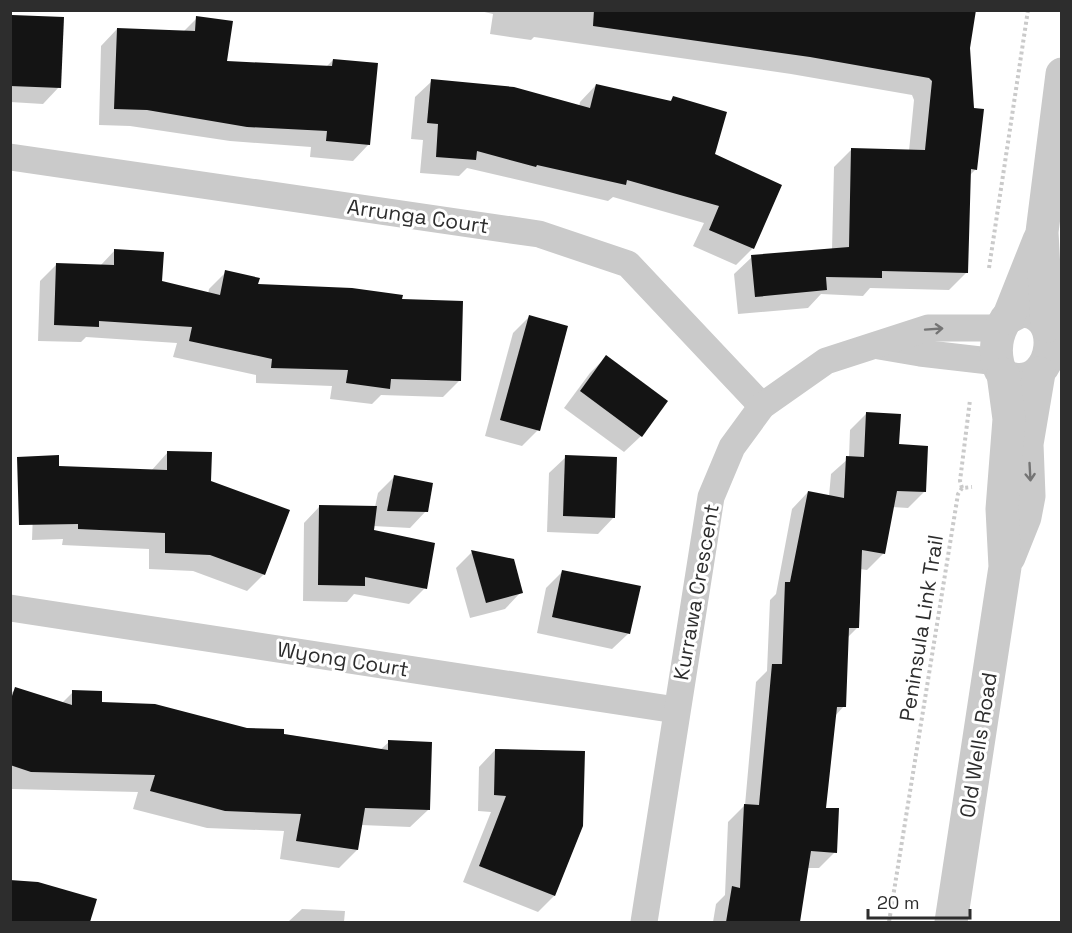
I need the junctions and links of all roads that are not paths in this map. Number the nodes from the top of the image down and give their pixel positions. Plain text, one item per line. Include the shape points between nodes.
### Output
1 (1062, 74) edge
2 (10, 157) edge
3 (1042, 232) junction
4 (1004, 323) junction
5 (1047, 326) junction
6 (878, 345) junction
7 (992, 365) junction
8 (1039, 373) junction
9 (762, 406) junction
10 (1005, 567) junction
11 (10, 608) edge
12 (676, 710) junction
13 (644, 922) edge
14 (951, 922) edge

1 - 3 street
2 - 9 street, Arrunga Court via 539,234 628,264
3 - 4 street
3 - 5 street
4 - 5 street via 1029,311 1039,315
6 -> 4 street, Kurrawa Crescent via 928,328
4 - 7 street
5 - 8 street via 1050,346
6 - 7 street, Kurrawa Crescent
6 - 9 street, Kurrawa Crescent via 826,361
7 - 8 street via 1020,380
7 - 10 street, Old Wells Road via 1009,419 1003,492
8 -> 10 street, Old Wells Road via 1027,444 1029,496
9 - 12 street, Kurrawa Crescent via 732,447 711,498
10 - 14 street, Old Wells Road
11 - 12 street, Wyong Court
12 - 13 street, Kurrawa Crescent

